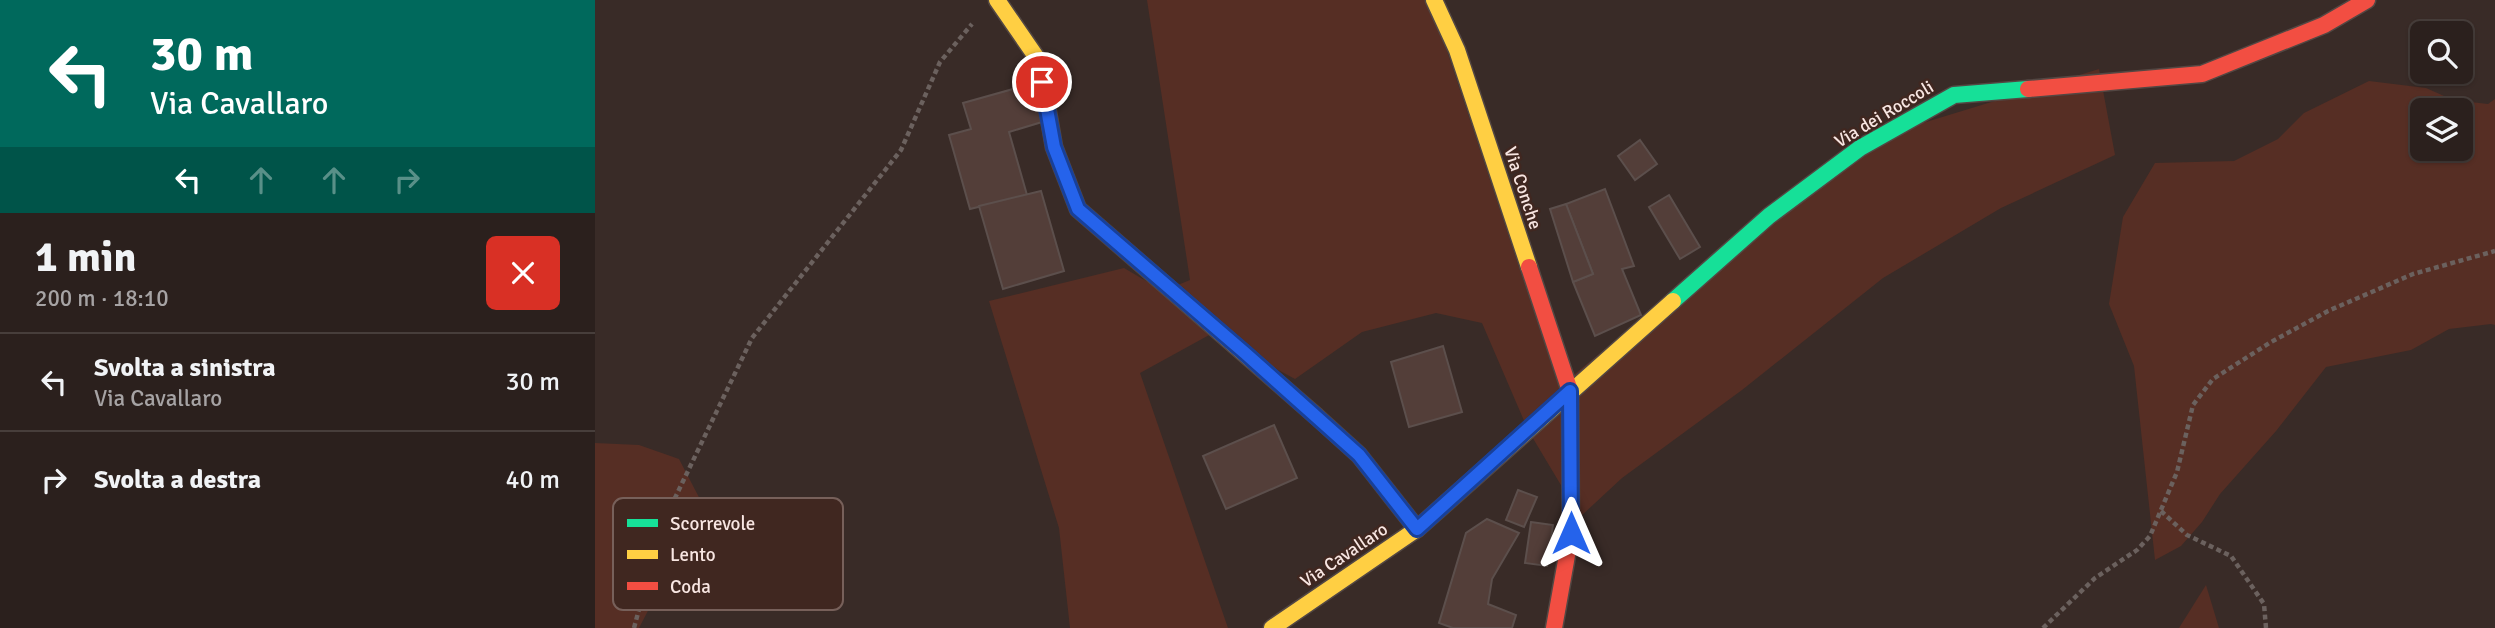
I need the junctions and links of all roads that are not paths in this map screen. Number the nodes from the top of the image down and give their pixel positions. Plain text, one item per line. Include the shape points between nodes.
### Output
1 (997, 0) edge
2 (1434, 0) edge
3 (2367, 0) edge
4 (1570, 391) junction
5 (1417, 529) junction
6 (1272, 628) edge
7 (1554, 628) edge

1 - 5 street via 1039,61 1054,147 1078,209 1359,455
2 - 4 street, Via Conche via 1457,50
3 - 4 street, Via dei Roccoli via 2325,25 2201,74 1954,95 1860,148 1769,216
4 - 5 street, Via Cavallaro
4 - 7 street via 1571,533
5 - 6 street, Via Cavallaro

